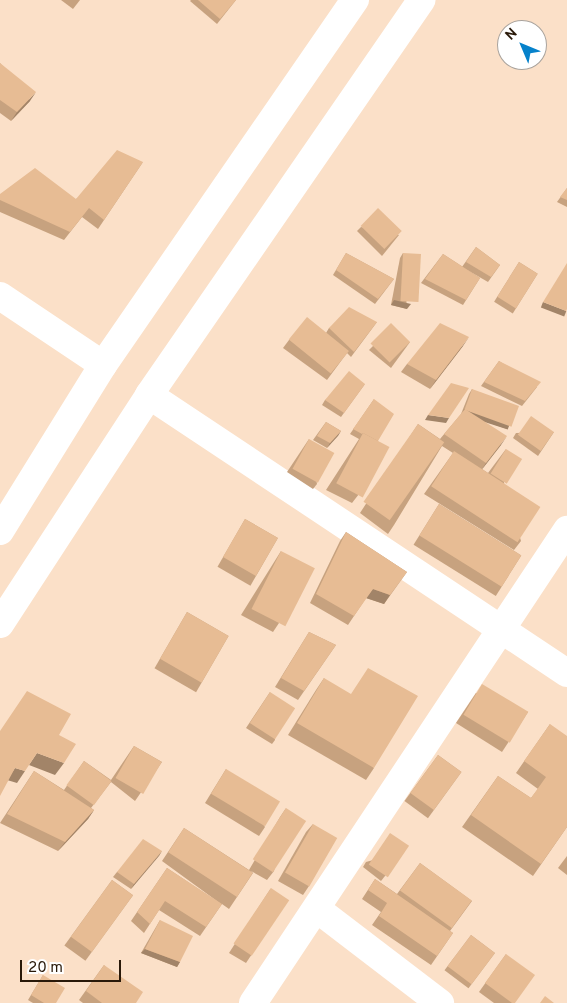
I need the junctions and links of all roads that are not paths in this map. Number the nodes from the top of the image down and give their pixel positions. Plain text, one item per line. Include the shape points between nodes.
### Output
1 (355, 0) edge
2 (422, 0) edge
3 (0, 296) edge
4 (103, 365) junction
5 (149, 395) junction
6 (567, 530) edge
7 (0, 531) edge
8 (0, 624) edge
9 (500, 628) junction
10 (567, 673) edge
11 (317, 909) junction
12 (252, 1003) edge
13 (440, 1003) edge

1 - 4 street
2 - 5 street
3 - 4 street
4 - 7 street
5 - 8 street
5 - 9 street
6 - 9 street
9 - 10 street
9 - 11 street
11 - 12 street
11 - 13 street

